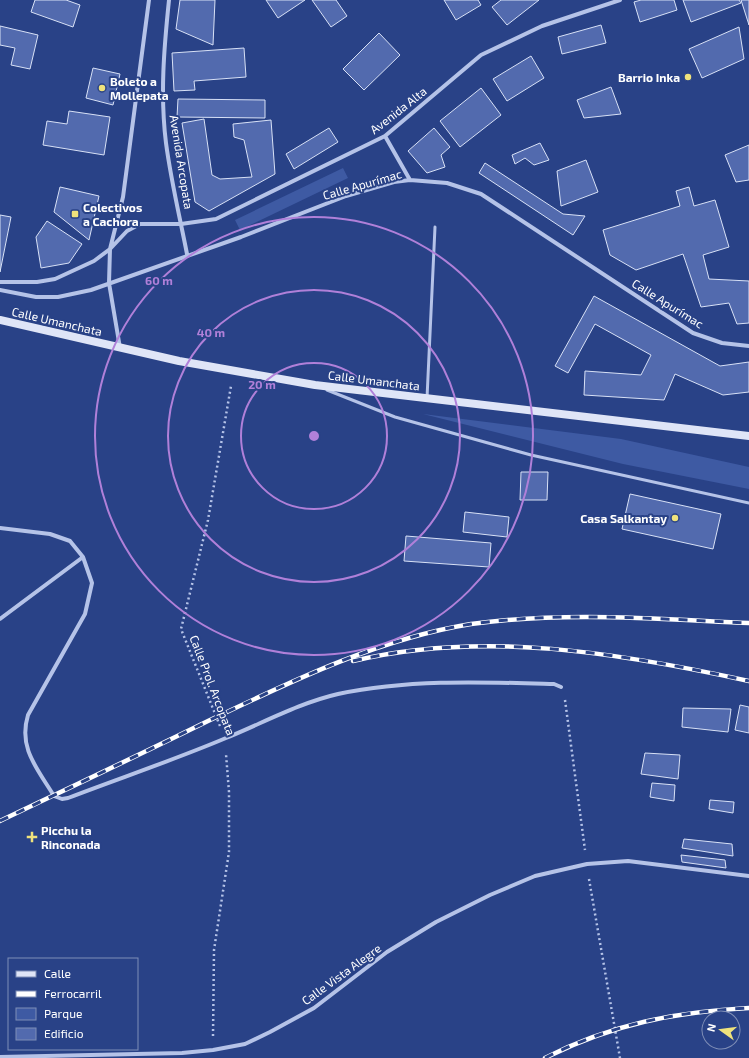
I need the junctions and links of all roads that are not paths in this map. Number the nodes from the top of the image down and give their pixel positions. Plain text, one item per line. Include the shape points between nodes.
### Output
1 (149, 0) edge
2 (169, 0) edge
3 (620, 0) edge
4 (385, 136) junction
5 (410, 180) junction
6 (181, 224) junction
7 (435, 227) dead end
8 (110, 249) junction
9 (187, 254) junction
10 (0, 282) edge
11 (110, 283) junction
12 (0, 290) edge
13 (0, 320) edge
14 (749, 346) edge
15 (120, 348) junction
16 (316, 385) junction
17 (427, 398) junction
18 (749, 436) edge
19 (749, 503) edge
20 (0, 528) edge
21 (84, 557) junction
22 (0, 619) edge
23 (561, 687) dead end
24 (749, 876) edge
25 (0, 1057) edge

1 - 8 street via 123,197
2 - 6 street, Avenida Arcopata via 163,62 163,104 166,142
3 - 4 street, Avenida Alta via 542,26 481,56
4 - 5 street
4 - 6 street, Avenida Alta via 216,219
5 - 9 street, Calle Apurímac via 346,196 241,237
5 - 14 street, Calle Apurímac via 446,183 480,194 693,333 722,343
6 - 8 street, Avenida Alta via 140,224 127,231
6 - 9 street, Avenida Arcopata
7 - 17 lane
8 - 10 street via 94,261 55,278 37,282
8 - 11 street
9 - 11 street, Calle Apurímac
11 - 12 street, Calle Apurímac via 58,297 36,297
11 - 15 street
13 - 15 main road, Calle Umanchata
15 - 16 main road, Calle Umanchata
16 - 17 main road, Calle Umanchata
16 - 19 lane via 395,418 531,455
17 - 18 main road, Calle Umanchata
20 - 21 street via 50,534 70,541
21 - 22 street
21 - 23 street via 92,583 86,614 28,715 24,727 24,741 29,754 54,796 62,799 225,738 309,702 371,688 473,681 554,684
24 - 25 street, Calle Vista Alegre via 628,860 587,864 535,876 436,922 387,952 314,1008 244,1044 182,1053

